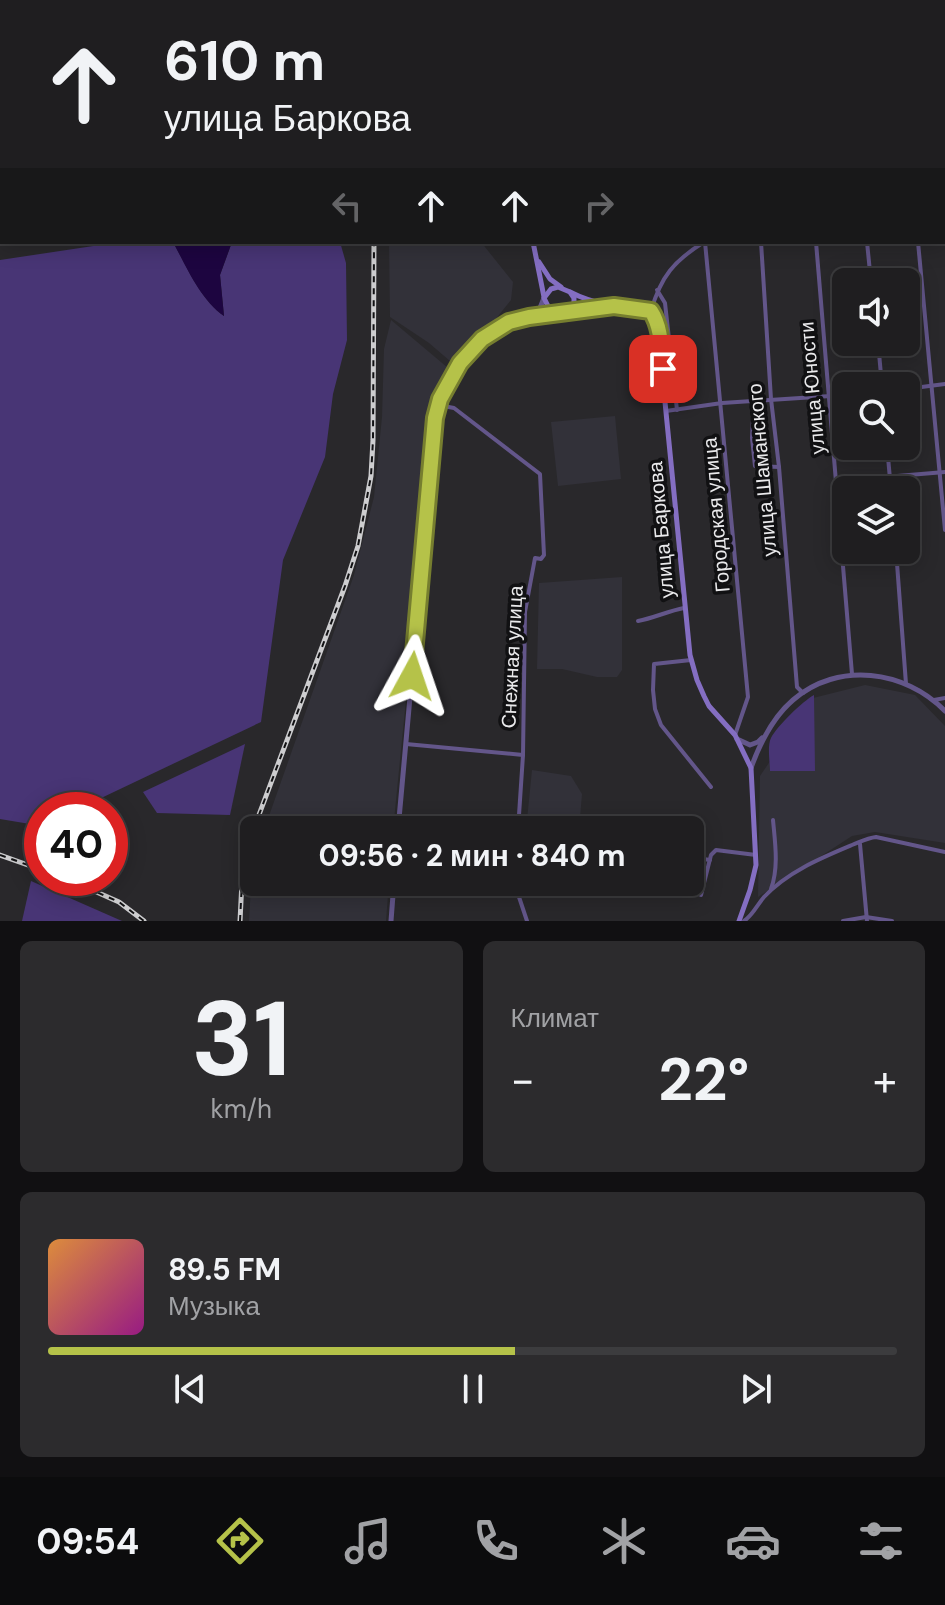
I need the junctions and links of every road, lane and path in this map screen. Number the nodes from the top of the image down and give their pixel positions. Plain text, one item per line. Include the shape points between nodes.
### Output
1 (533, 244) edge
2 (701, 244) edge
3 (704, 244) edge
4 (761, 244) edge
5 (816, 244) edge
6 (867, 244) edge
7 (918, 244) edge
8 (536, 258) junction
9 (870, 268) edge
10 (562, 288) junction
11 (657, 290) junction
12 (570, 292) junction
13 (544, 298) junction
14 (614, 306) junction
15 (651, 311) junction
16 (566, 313) junction
17 (555, 314) junction
18 (529, 317) junction
19 (945, 384) edge
20 (932, 385) junction
21 (920, 387) edge
22 (829, 396) junction
23 (832, 396) edge
24 (771, 399) junction
25 (754, 400) junction
26 (722, 403) junction
27 (438, 405) junction
28 (677, 410) junction
29 (666, 411) junction
30 (888, 460) edge
31 (779, 467) junction
32 (938, 472) junction
33 (945, 472) edge
34 (837, 476) edge
35 (890, 476) joint
36 (945, 530) edge
37 (843, 564) edge
38 (897, 564) edge
39 (684, 608) junction
40 (638, 621) dead end
41 (691, 660) junction
42 (852, 674) junction
43 (906, 684) junction
44 (803, 693) junction
45 (945, 698) edge
46 (934, 700) junction
47 (945, 711) edge
48 (765, 735) junction
49 (736, 737) junction
50 (406, 744) junction
51 (523, 755) junction
52 (751, 768) junction
53 (711, 787) dead end
54 (399, 816) edge
55 (519, 816) edge
56 (773, 820) dead end
57 (860, 842) junction
58 (945, 852) edge
59 (756, 855) junction
60 (704, 859) edge
61 (710, 860) junction
62 (704, 883) edge
63 (770, 892) junction
64 (393, 896) edge
65 (519, 896) edge
66 (866, 919) edge
67 (391, 921) edge
68 (527, 921) edge
69 (741, 921) edge
70 (843, 921) edge
71 (892, 921) edge

1 - 8 main road
2 - 11 street via 678,261
3 - 26 street, Городская улица
4 - 24 street, улица Шаманского
5 - 22 street, улица Юности
6 - 9 street
7 - 20 street
8 - 10 main road
8 - 13 main road
10 - 12 main road
10 - 13 main road via 551,289
11 - 15 street
11 - 28 street via 665,303
12 - 14 main road
12 - 16 main road via 574,304
13 - 17 main road
13 - 18 street
14 - 15 main road
14 - 16 main road
15 - 29 main road, улица Баркова via 659,328
16 - 17 main road
17 - 18 street
18 - 27 street via 497,328 474,346
19 - 20 street
20 - 21 street
20 - 32 street
22 - 23 street
22 - 24 street
22 - 34 street, улица Юности
24 - 25 street
24 - 31 street, улица Шаманского
25 - 26 street
25 - 31 street via 755,466
26 - 28 street
26 - 49 street, Городская улица via 748,697
27 - 50 street
27 - 51 street, Снежная улица via 454,408 540,474 544,555 535,558 525,612
28 - 29 street
29 - 39 main road, улица Баркова
30 - 35 street
31 - 44 street, улица Шаманского via 797,687
32 - 33 street
32 - 35 street
32 - 36 street
37 - 42 street, улица Юности
38 - 43 street
39 - 40 street
39 - 41 main road, улица Баркова
41 - 49 main road, улица Баркова via 709,706
41 - 53 street via 654,664 655,709 661,725
42 - 43 street
42 - 44 street
43 - 46 street
44 - 48 street
45 - 46 street
46 - 47 street
48 - 49 street via 750,745
48 - 52 street
49 - 52 main road, улица Баркова
50 - 51 street
50 - 54 street
51 - 55 street, Снежная улица
52 - 59 main road
56 - 63 street via 775,870
57 - 58 street via 876,837
57 - 63 street via 787,877
57 - 66 street
59 - 61 street via 716,850
59 - 69 main road
60 - 61 street
61 - 62 street
63 - 69 street
64 - 67 street
65 - 68 street
66 - 70 street
66 - 71 street

